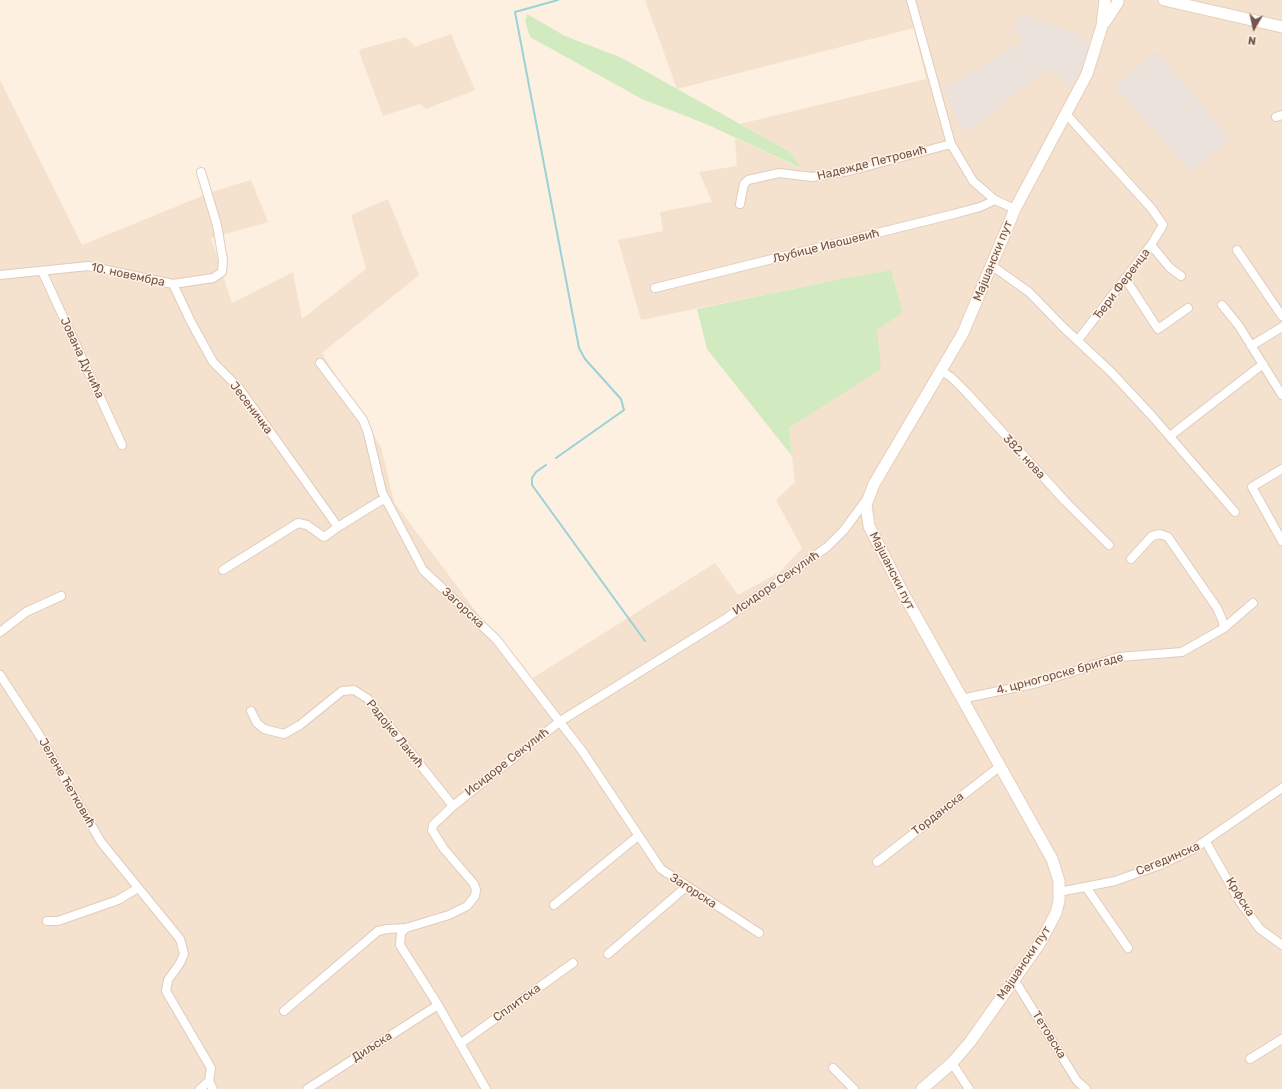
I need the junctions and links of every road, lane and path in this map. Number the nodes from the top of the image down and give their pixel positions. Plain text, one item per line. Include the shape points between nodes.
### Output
1 (911, 0) edge
2 (1105, 0) edge
3 (1164, 0) edge
4 (1116, 1) edge
5 (1102, 26) junction
6 (1282, 27) edge
7 (1066, 114) junction
8 (951, 144) junction
9 (201, 172) dead end
10 (995, 200) junction
11 (740, 204) dead end
12 (1015, 209) junction
13 (1151, 245) junction
14 (1237, 250) dead end
15 (991, 265) junction
16 (42, 271) junction
17 (0, 275) edge
18 (1181, 276) dead end
19 (1126, 278) junction
20 (173, 284) junction
21 (655, 288) dead end
22 (1222, 305) dead end
23 (1188, 308) dead end
24 (1282, 316) edge
25 (1282, 327) edge
26 (1078, 340) junction
27 (1251, 346) junction
28 (320, 363) dead end
29 (1263, 364) junction
30 (940, 370) junction
31 (1282, 395) edge
32 (1170, 436) junction
33 (122, 445) dead end
34 (1282, 468) edge
35 (868, 498) junction
36 (385, 500) junction
37 (1236, 512) dead end
38 (338, 527) junction
39 (1282, 541) edge
40 (1108, 545) dead end
41 (1131, 559) dead end
42 (223, 570) dead end
43 (61, 596) dead end
44 (1253, 603) dead end
45 (1224, 628) junction
46 (0, 632) edge
47 (0, 675) edge
48 (961, 699) junction
49 (251, 711) dead end
50 (559, 722) junction
51 (999, 767) junction
52 (1282, 788) edge
53 (453, 806) junction
54 (638, 836) junction
55 (1206, 842) junction
56 (877, 862) dead end
57 (686, 887) junction
58 (1086, 887) junction
59 (138, 888) junction
60 (1059, 892) junction
61 (554, 905) dead end
62 (47, 921) dead end
63 (406, 928) junction
64 (759, 934) dead end
65 (1282, 945) edge
66 (1128, 948) dead end
67 (608, 954) dead end
68 (573, 963) dead end
69 (1014, 979) junction
70 (438, 1005) junction
71 (284, 1011) dead end
72 (1282, 1039) edge
73 (460, 1044) junction
74 (1250, 1059) dead end
75 (952, 1063) junction
76 (833, 1068) dead end
77 (209, 1081) junction
78 (200, 1089) edge
79 (213, 1089) edge
80 (307, 1089) edge
81 (486, 1089) edge
82 (854, 1089) edge
83 (922, 1089) edge
84 (969, 1089) edge
85 (1086, 1089) edge

1 - 8 street
2 - 5 street, Мајшански пут
3 - 6 street
4 - 5 street, Мајшански пут
5 - 7 street, Мајшански пут via 1087,74
7 - 12 street, Мајшански пут
7 - 13 street, Ђери Ференца via 1152,209 1162,225
8 - 10 street via 973,181
8 - 11 street, Надежде Петровић via 849,171 812,177 779,173 748,180 744,184
9 - 20 street, 10. новембра via 217,225 224,268 213,278
10 - 12 street
10 - 21 street, Љубице Ивошевић via 950,215
12 - 15 street, Мајшански пут
13 - 18 street via 1170,268
13 - 19 street, Ђери Ференца
14 - 24 street
15 - 26 street via 1030,292
15 - 30 street, Мајшански пут via 963,333
16 - 17 street, 10. новембра
16 - 20 street, 10. новембра via 88,266
16 - 33 street, Јована Дучића
19 - 23 street via 1158,329
19 - 26 street, Ђери Ференца
20 - 38 street, Јесеничка via 213,362 239,388
22 - 27 street
25 - 27 street
26 - 32 street
27 - 29 street
28 - 36 street, Загорска via 362,420 368,433
29 - 31 street
29 - 32 street
30 - 35 street, Мајшански пут
30 - 40 street, 382. нова via 968,394
32 - 37 street
34 - 39 street via 1252,487
35 - 48 street, Мајшански пут via 866,513 869,526
35 - 50 street, Исидоре Секулић via 844,530 805,563 725,619
36 - 38 street
36 - 50 street, Загорска via 424,570 496,639
38 - 42 street via 324,537 307,525 298,523
41 - 45 street via 1152,536 1160,534 1168,537 1217,608
43 - 46 street via 26,612
44 - 45 street, 4. црногорске бригаде
45 - 48 street, 4. црногорске бригаде via 1182,652 1119,657 1037,683
47 - 59 street, Јелене Ћетковић via 38,733 101,842
48 - 51 street, Мајшански пут
49 - 53 street, Радојке Лакић via 257,723 264,729 284,734 300,725 342,692 354,690 368,699
50 - 53 street, Исидоре Секулић
50 - 54 street, Загорска via 583,752
51 - 56 street, Торданска
51 - 60 street, Мајшански пут via 1052,859 1058,875
52 - 55 street, Сегединска
53 - 63 street, Исидоре Секулић via 436,821 432,830 444,849 474,884 475,896 467,906 450,915
54 - 57 street, Загорска via 661,869
54 - 61 street
55 - 58 street, Сегединска via 1160,865 1115,881
55 - 65 street, Крфска via 1240,902 1260,929
57 - 64 street, Загорска
57 - 67 street
58 - 60 street, Сегединска
58 - 66 street
59 - 62 street via 118,900 58,920
59 - 77 street, Јелене Ћетковић via 180,939 184,954 168,980 166,991 211,1068
60 - 69 street, Мајшански пут via 1056,913 1050,925
63 - 70 street via 401,933 400,945
63 - 71 street via 378,931
68 - 73 street, Сплитска
69 - 75 street, Мајшански пут via 970,1042
69 - 85 street, Тетовска via 1077,1081
70 - 73 street
70 - 80 street, Диљска
72 - 74 street
73 - 81 street
75 - 83 street, Мајшански пут
75 - 84 street
76 - 82 street
77 - 78 street
77 - 79 street, Јелене Ћетковић

